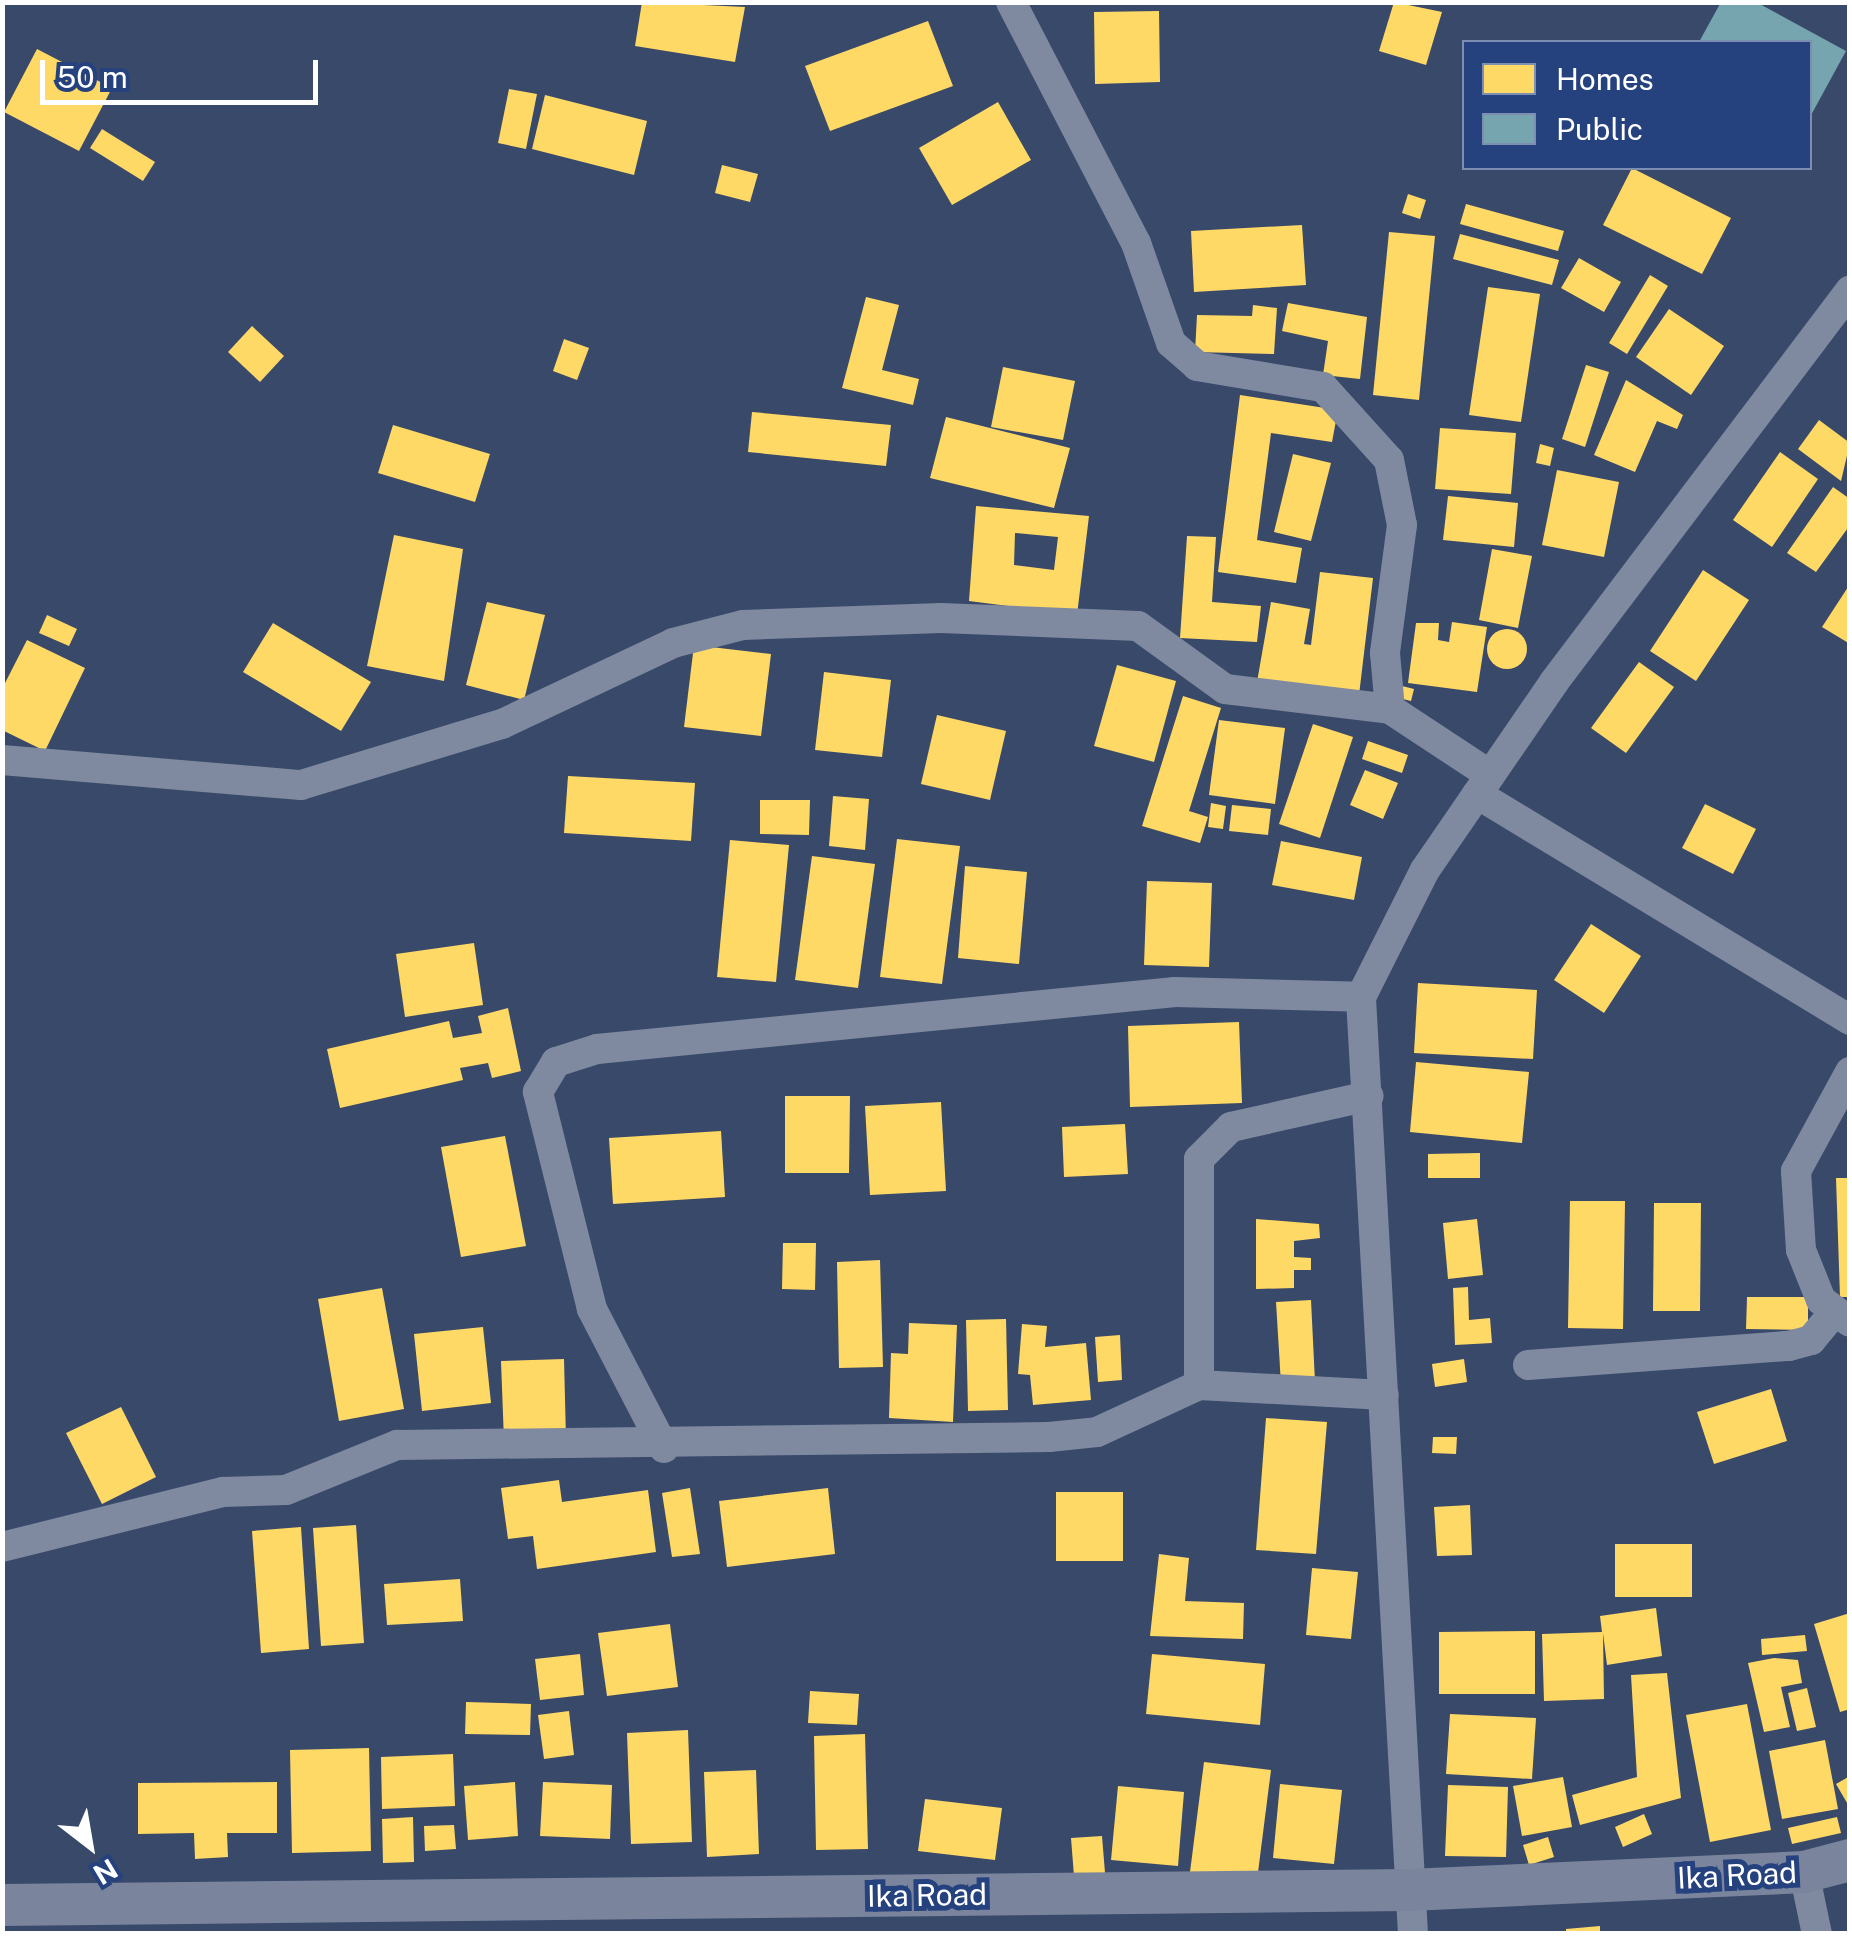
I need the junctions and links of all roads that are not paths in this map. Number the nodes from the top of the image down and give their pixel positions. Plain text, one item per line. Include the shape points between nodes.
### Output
1 (1011, 2) edge
2 (1850, 290) edge
3 (1390, 709) junction
4 (2, 760) edge
5 (1484, 784) junction
6 (1361, 998) junction
7 (1850, 1020) edge
8 (1850, 1072) edge
9 (1369, 1096) junction
10 (1842, 1317) edge
11 (1528, 1365) dead end
12 (1199, 1384) junction
13 (1384, 1395) junction
14 (664, 1448) junction
15 (2, 1547) edge
16 (1850, 1860) edge
17 (1804, 1872) junction
18 (1408, 1890) junction
19 (2, 1906) edge
20 (1413, 1934) edge
21 (1817, 1934) edge

1 - 3 street via 1136,243 1171,344 1197,366 1323,387 1389,460 1402,525 1385,653
2 - 5 street
3 - 4 street via 1225,689 1128,624 941,618 743,626 673,643 502,724 301,785
3 - 5 street
5 - 6 street via 1425,870
5 - 7 street
6 - 9 street
6 - 14 street via 1176,992 596,1049 556,1062 538,1092 592,1310
8 - 10 street via 1796,1171 1801,1250
9 - 12 street via 1231,1127 1199,1158
9 - 13 street
10 - 11 street via 1811,1340 1789,1346
12 - 13 street
12 - 14 street via 1081,1434
13 - 18 street
14 - 15 street via 397,1445 286,1490 186,1500
16 - 17 street, Ika Road
17 - 18 street, Ika Road
17 - 21 street
18 - 19 street, Ika Road
18 - 20 street

